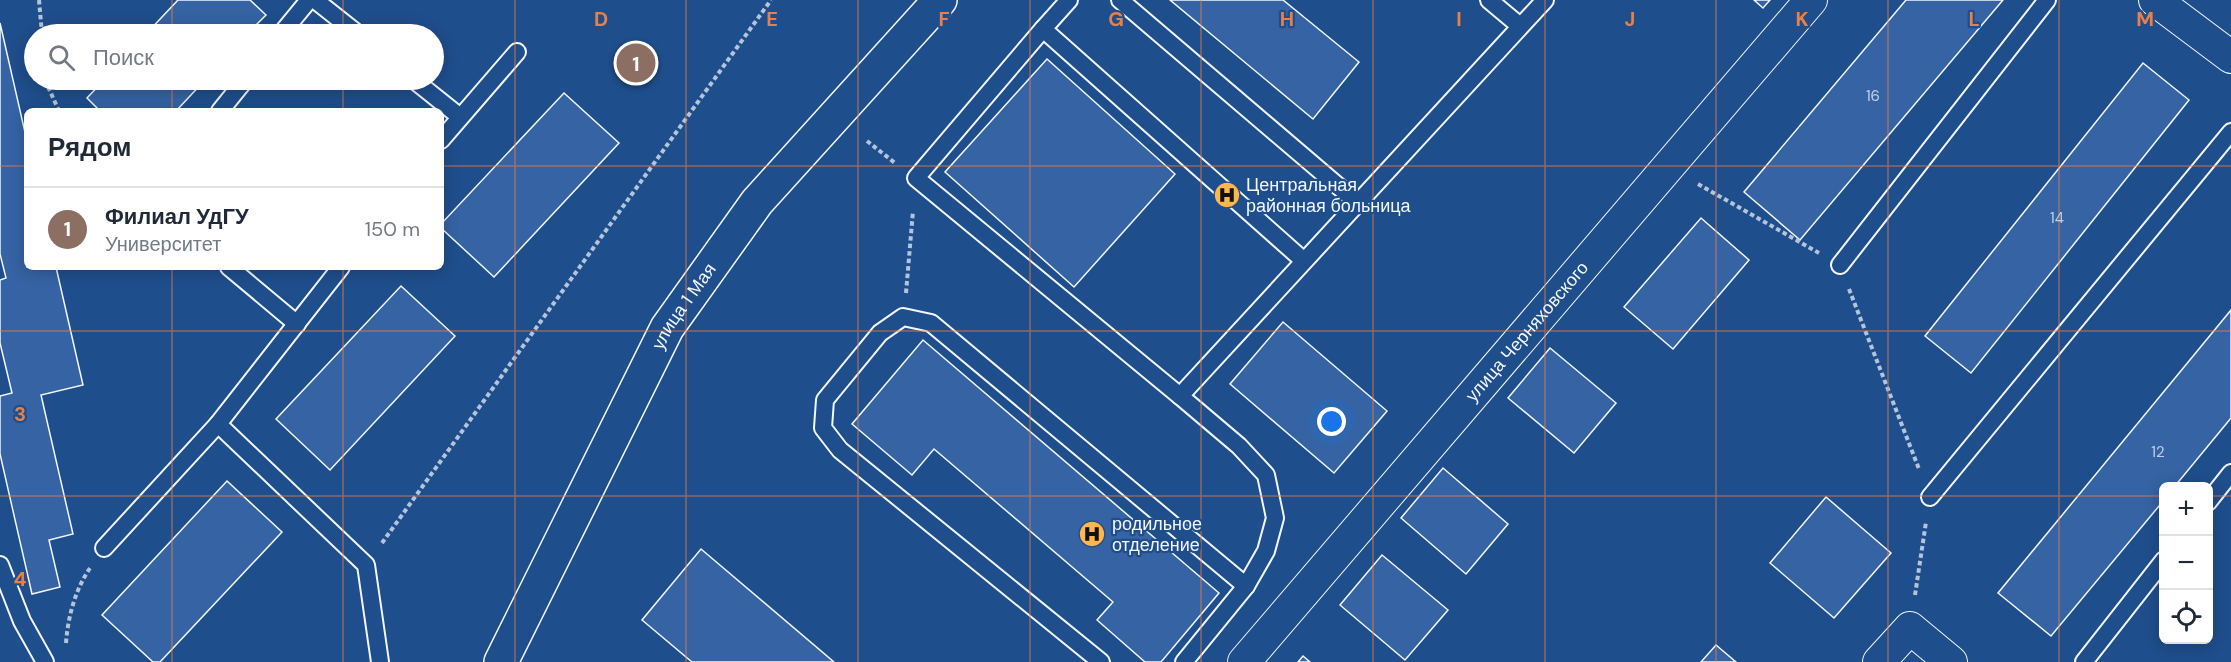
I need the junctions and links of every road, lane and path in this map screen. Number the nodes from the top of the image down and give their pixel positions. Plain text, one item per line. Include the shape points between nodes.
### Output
1 (39, 0) edge
2 (309, 0) edge
3 (315, 0) edge
4 (771, 0) edge
5 (940, 0) edge
6 (1069, 0) edge
7 (1120, 0) edge
8 (1489, 0) edge
9 (1545, 0) edge
10 (1811, 0) edge
11 (2047, 0) edge
12 (2155, 0) edge
13 (41, 24) edge
14 (289, 24) edge
15 (345, 24) edge
16 (1520, 26) junction
17 (1043, 29) junction
18 (517, 52) dead end
19 (2231, 57) edge
20 (50, 90) edge
21 (237, 90) edge
22 (426, 90) edge
23 (58, 108) edge
24 (222, 108) edge
25 (459, 116) junction
26 (2231, 132) edge
27 (444, 136) edge
28 (867, 141) dead end
29 (1668, 167) junction
30 (916, 178) junction
31 (1358, 203) junction
32 (1304, 261) junction
33 (1840, 266) junction
34 (233, 270) edge
35 (339, 270) edge
36 (903, 317) junction
37 (297, 324) junction
38 (1180, 396) junction
39 (218, 424) junction
40 (2231, 473) edge
41 (2213, 496) edge
42 (1930, 497) junction
43 (104, 548) joint
44 (0, 565) edge
45 (366, 565) junction
46 (2159, 565) edge
47 (1246, 586) junction
48 (1910, 628) junction
49 (65, 653) dead end
50 (45, 662) edge
51 (380, 662) edge
52 (501, 662) edge
53 (1101, 662) edge
54 (1184, 662) edge
55 (1244, 662) edge
56 (1878, 662) edge
57 (1951, 662) edge
58 (2084, 662) edge

1 - 13 path
2 - 14 lane
3 - 15 lane
4 - 45 path
5 - 52 main road, улица 1 Мая via 757,202 667,328
6 - 17 lane
7 - 31 lane
8 - 16 lane
9 - 16 lane
10 - 29 street, улица Черняховского
11 - 33 lane
12 - 19 street
16 - 31 lane
17 - 30 lane
17 - 32 lane
18 - 25 lane
20 - 23 path
21 - 24 lane
22 - 25 lane
25 - 27 lane
26 - 42 lane
28 - 30 path
29 - 33 path
29 - 55 street, улица Черняховского
30 - 36 path
30 - 38 lane
31 - 32 lane
32 - 38 lane
33 - 42 path
34 - 37 lane
35 - 37 lane
36 - 47 lane via 931,323
36 - 53 lane via 880,333 825,400 823,428 840,450
37 - 39 lane
38 - 47 lane via 1239,446 1266,475 1275,518 1266,551
39 - 43 lane
39 - 45 lane
40 - 41 lane
42 - 48 path
43 - 49 path via 81,581 68,625
44 - 50 lane via 22,621
45 - 51 lane
46 - 58 lane
47 - 54 lane
48 - 56 street
48 - 57 street

